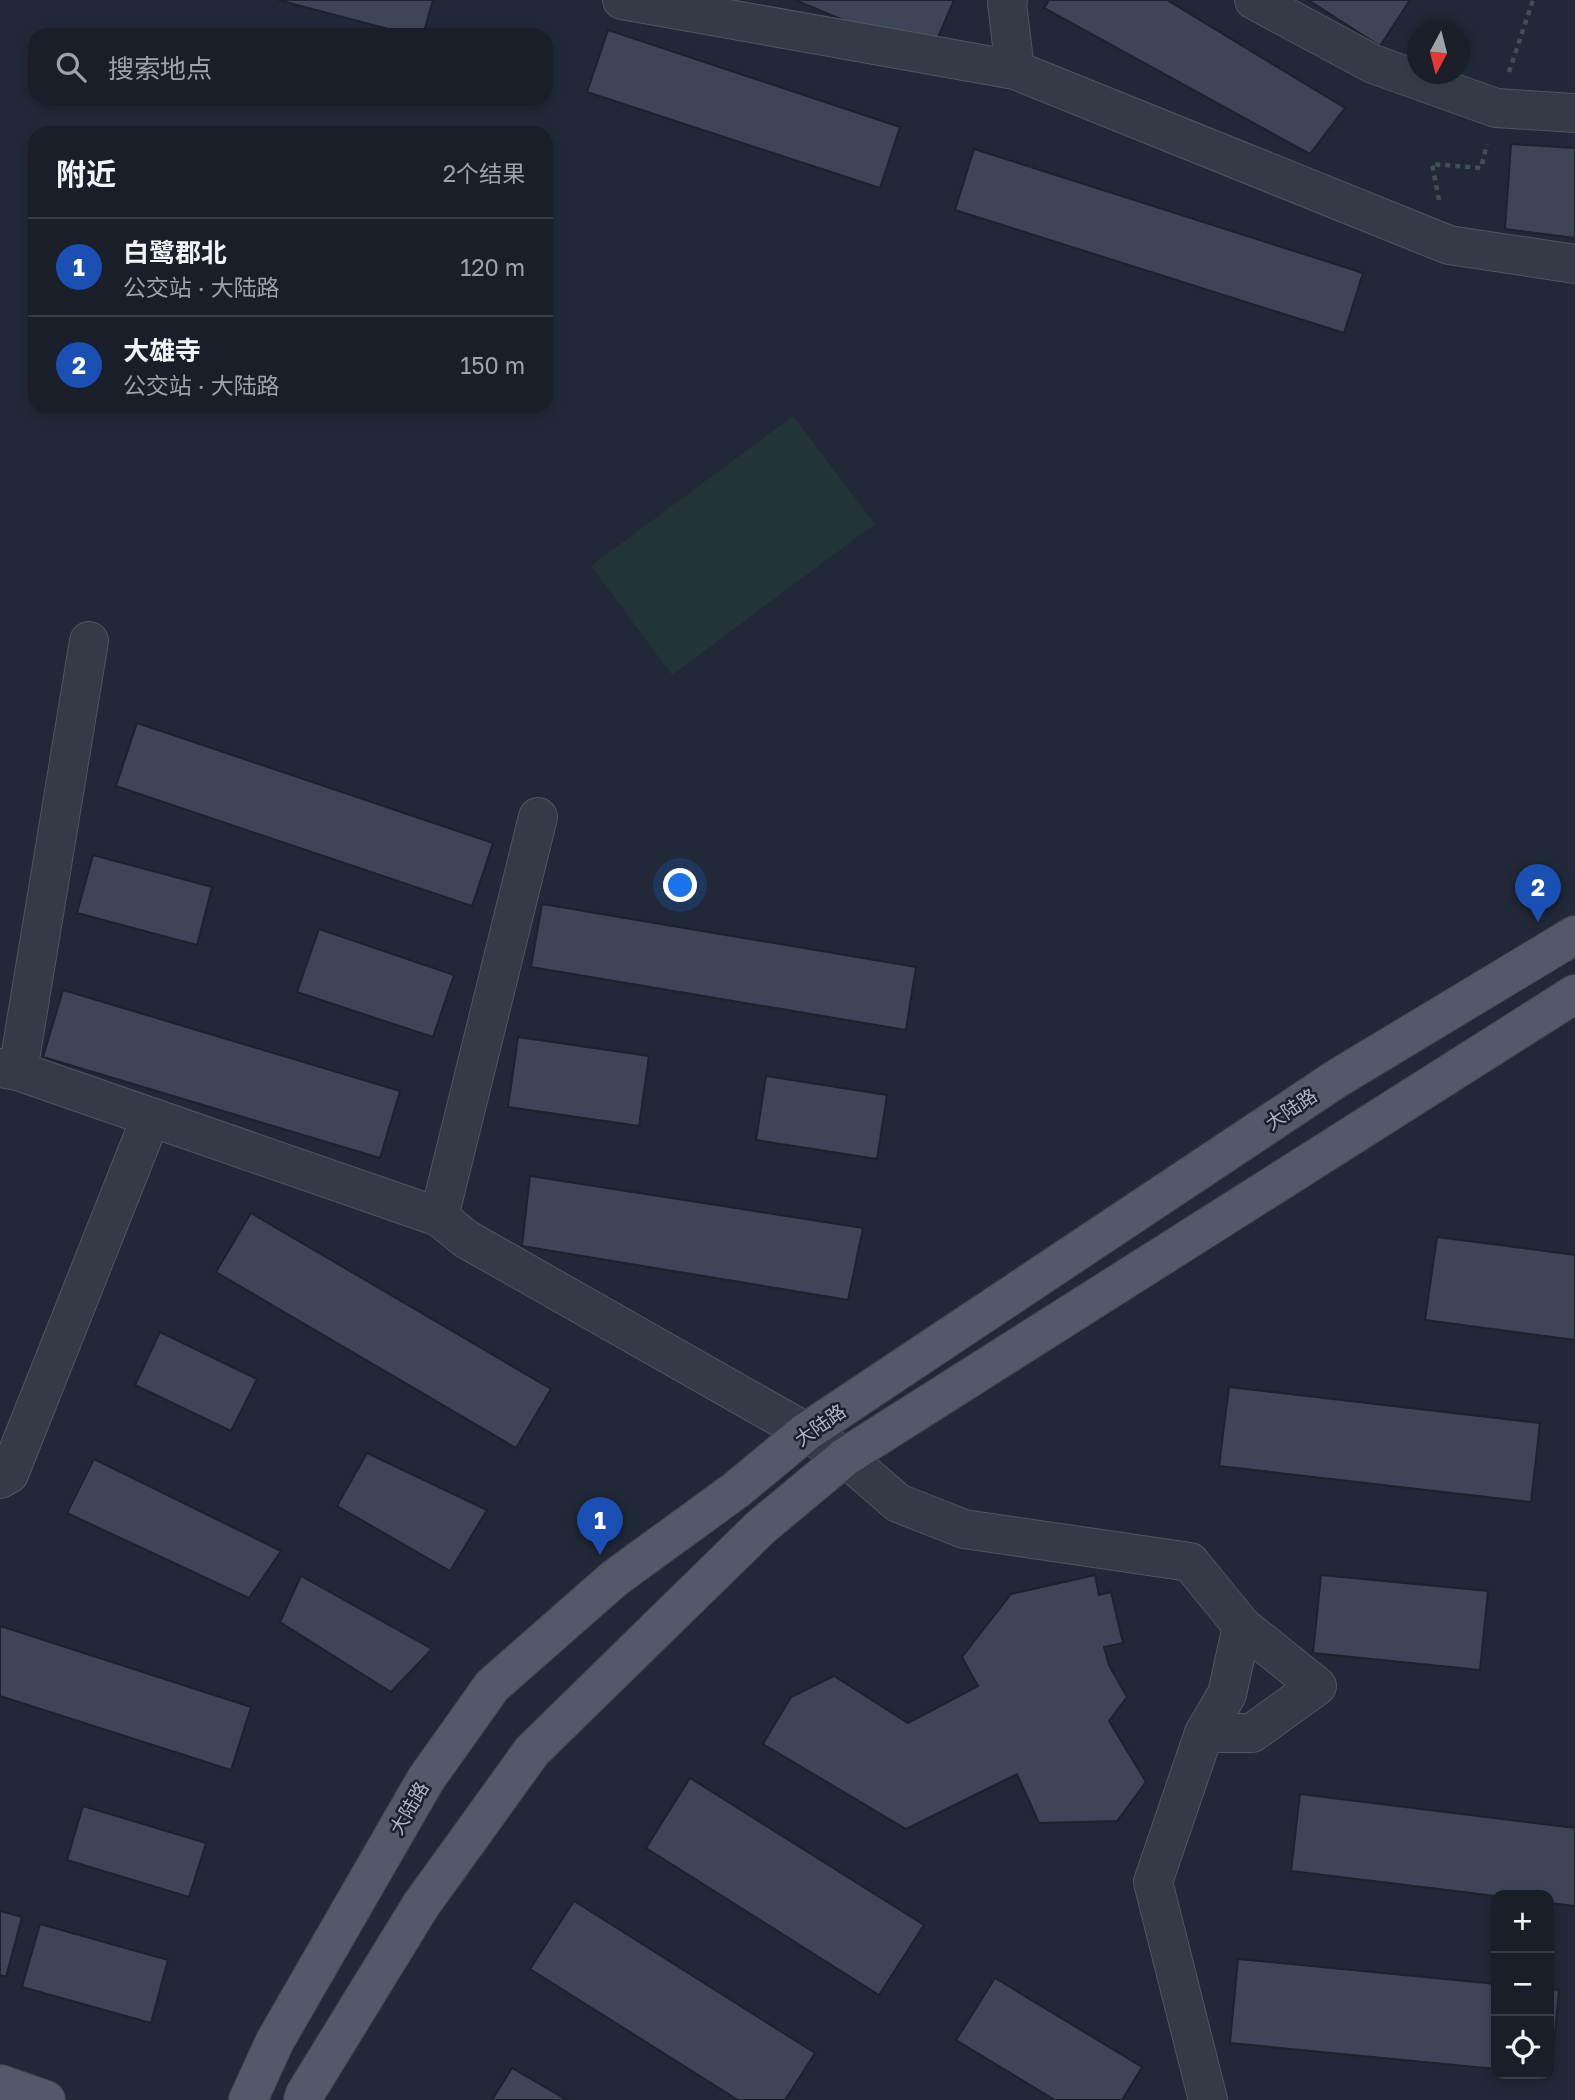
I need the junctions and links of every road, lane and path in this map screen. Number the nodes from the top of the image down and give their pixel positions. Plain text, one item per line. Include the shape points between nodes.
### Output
1 (622, 0) edge
2 (1008, 0) edge
3 (1254, 0) edge
4 (1016, 70) junction
5 (1575, 113) edge
6 (1575, 264) edge
7 (89, 641) dead end
8 (538, 817) dead end
9 (1575, 934) edge
10 (1575, 994) edge
11 (9, 1069) edge
12 (151, 1117) junction
13 (439, 1217) junction
14 (806, 1432) junction
15 (845, 1457) junction
16 (0, 1479) edge
17 (1242, 1626) junction
18 (1204, 1733) junction
19 (0, 2084) edge
20 (46, 2100) edge
21 (248, 2100) edge
22 (303, 2100) edge
23 (1208, 2100) edge

1 - 4 street
2 - 4 street
3 - 5 street via 1373,64 1496,108
4 - 6 street via 1449,245
7 - 11 street
8 - 13 street
9 - 14 main road, 大陆路 via 1336,1079
10 - 15 main road
11 - 12 street
12 - 13 street
12 - 16 street via 9,1474
13 - 14 street via 466,1239
14 - 15 street
14 - 21 main road, 大陆路 via 736,1490 615,1578 492,1686 426,1779 275,2041
15 - 17 street via 898,1503 964,1529 1190,1562
15 - 22 main road via 761,1527 532,1751 421,1905
17 - 18 street via 1227,1694
17 - 18 street via 1317,1686 1252,1733
18 - 23 street via 1153,1882
19 - 20 main road

